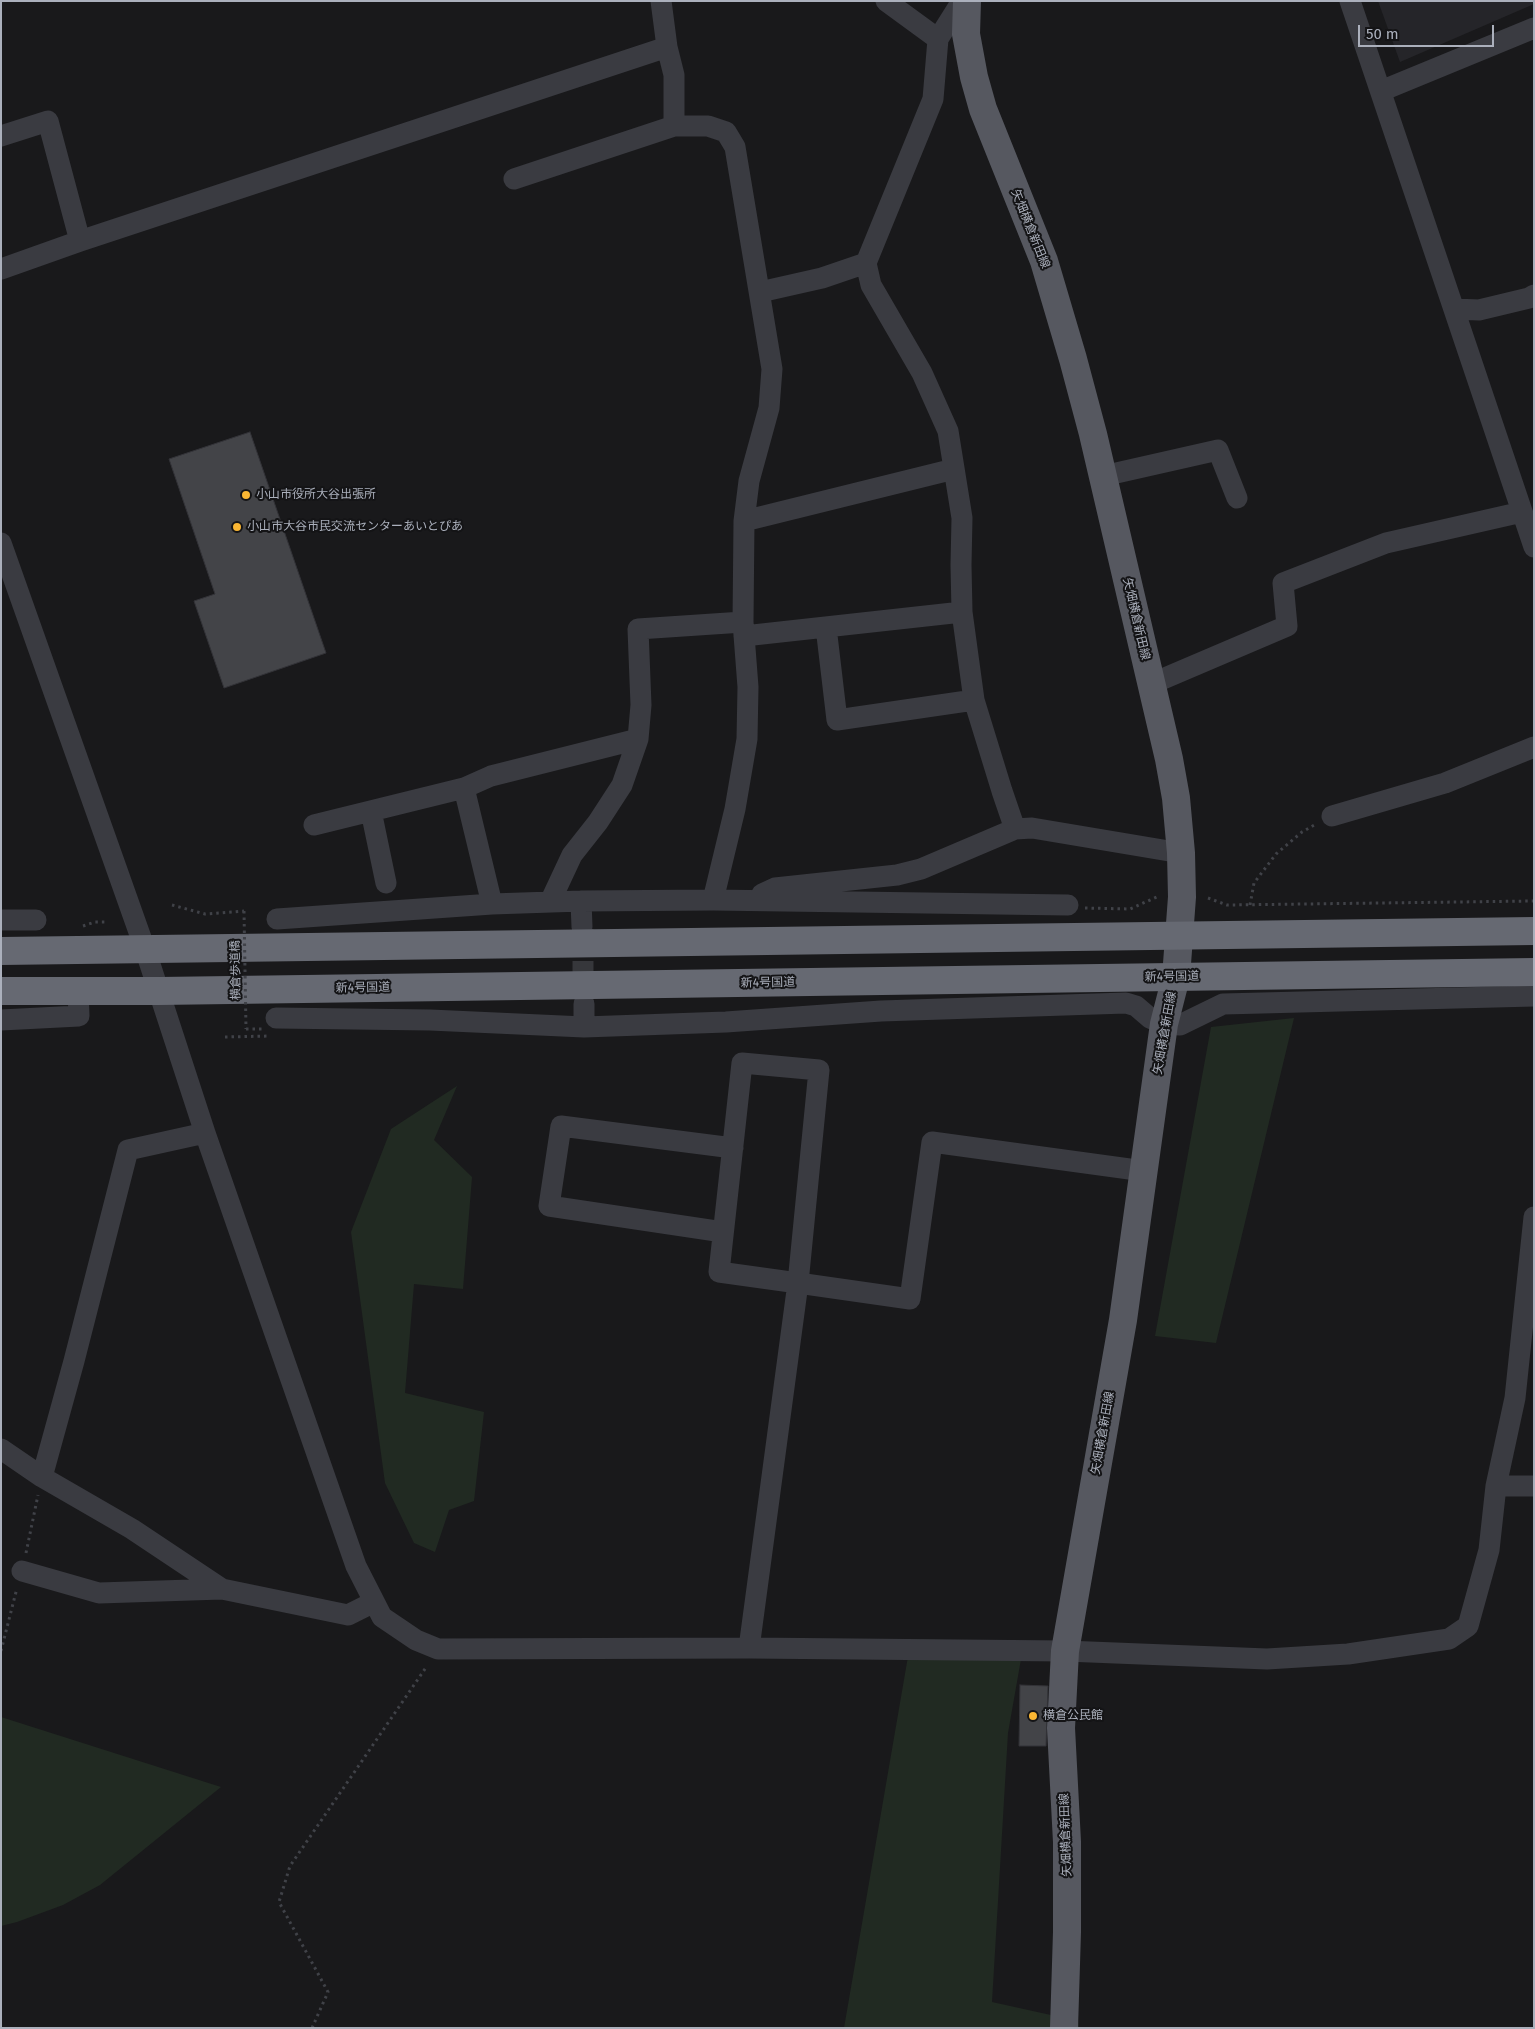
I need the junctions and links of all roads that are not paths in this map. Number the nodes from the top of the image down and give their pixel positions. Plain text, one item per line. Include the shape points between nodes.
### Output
1 (660, 1) edge
2 (886, 1) edge
3 (962, 1) edge
4 (967, 1) edge
5 (1350, 1) edge
6 (1534, 28) edge
7 (938, 39) junction
8 (667, 47) junction
9 (1381, 91) junction
10 (674, 126) junction
11 (1, 136) edge
12 (514, 179) dead end
13 (80, 240) junction
14 (866, 263) junction
15 (1, 269) edge
16 (760, 292) junction
17 (1534, 295) edge
18 (1454, 309) junction
19 (954, 469) junction
20 (1103, 476) junction
21 (1237, 498) dead end
22 (1522, 512) junction
23 (744, 521) junction
24 (1, 542) edge
25 (1534, 547) edge
26 (962, 612) junction
27 (826, 627) junction
28 (743, 629) junction
29 (1151, 684) junction
30 (974, 700) junction
31 (638, 739) junction
32 (1534, 746) edge
33 (464, 788) junction
34 (371, 811) junction
35 (1332, 816) road end
36 (314, 825) dead end
37 (1015, 829) junction
38 (1182, 853) junction
39 (386, 883) dead end
40 (713, 900) junction
41 (581, 901) junction
42 (749, 901) junction
43 (550, 902) junction
44 (492, 904) junction
45 (1068, 905) road end
46 (277, 919) dead end
47 (1, 920) edge
48 (36, 920) dead end
49 (582, 927) tunnel mouth
50 (1534, 930) edge
51 (1179, 935) junction
52 (145, 949) junction
53 (1, 951) edge
54 (1534, 972) edge
55 (1176, 977) junction
56 (78, 990) junction
57 (1, 991) edge
58 (159, 991) junction
59 (1534, 996) edge
60 (584, 1004) tunnel mouth
61 (1, 1020) edge
62 (1164, 1024) junction
63 (584, 1027) junction
64 (274, 1028) road end
65 (206, 1132) junction
66 (733, 1148) junction
67 (1144, 1171) junction
68 (1534, 1217) edge
69 (723, 1232) junction
70 (798, 1283) junction
71 (1, 1448) edge
72 (42, 1477) junction
73 (1496, 1486) junction
74 (1534, 1486) edge
75 (22, 1571) road end
76 (222, 1589) junction
77 (374, 1602) junction
78 (749, 1648) junction
79 (1065, 1651) junction
80 (1064, 2028) edge

1 - 8 street
2 - 7 street
3 - 7 street
4 - 20 main road, 矢畑横倉新田線 via 966,34 983,109 1044,260 1074,359
5 - 9 street
6 - 9 street
7 - 14 street via 932,99
8 - 10 street via 674,75
8 - 13 street
9 - 18 street
10 - 12 street
10 - 16 street via 708,126 726,132 735,147
11 - 13 street via 48,121
13 - 15 street
14 - 16 street via 822,278
14 - 19 street via 871,285 922,373 948,431
16 - 23 street via 772,379 769,408 749,481
17 - 18 street via 1479,310
18 - 22 street
19 - 23 street
19 - 26 street via 962,518
20 - 21 street via 1218,450
20 - 29 main road, 矢畑横倉新田線
22 - 25 street
22 - 29 street via 1386,543 1283,583 1287,626
23 - 28 street
24 - 52 street
26 - 27 street
26 - 30 street
27 - 28 street
27 - 30 street via 837,720
28 - 31 street via 638,629 641,705
28 - 40 street via 748,687 747,739 735,809
29 - 38 main road, 矢畑横倉新田線 via 1176,798
30 - 37 street
31 - 33 street via 491,776
31 - 43 street via 622,785 572,855
32 - 35 street via 1445,783
33 - 34 street
33 - 44 street
34 - 36 street
34 - 39 street
37 - 38 street via 1032,828
37 - 42 street via 921,869 897,875 775,888
38 - 51 main road, 矢畑横倉新田線
40 - 41 street
40 - 42 street
41 - 43 street
41 - 49 street
42 - 45 street
43 - 44 street
44 - 46 street
47 - 48 street
50 - 51 highway
51 - 52 highway
51 - 55 main road, 矢畑横倉新田線
52 - 53 highway
52 - 58 street
54 - 55 highway, 新4号国道
55 - 58 highway, 新4号国道
55 - 62 main road, 矢畑横倉新田線
56 - 57 highway, 新4号国道
56 - 58 highway, 新4号国道
56 - 61 street via 79,1016
58 - 65 street
59 - 62 street via 1223,1004 1180,1025
60 - 63 street
62 - 63 street via 1126,1003 881,1011 726,1022
62 - 67 main road, 矢畑横倉新田線
63 - 64 street via 430,1020
65 - 72 street via 128,1150
65 - 77 street via 356,1566
66 - 69 street
66 - 69 street via 561,1126 549,1206
66 - 70 street via 742,1063 819,1070
67 - 70 street via 932,1142 910,1298
67 - 79 main road, 矢畑横倉新田線 via 1123,1320
68 - 73 street via 1515,1398
69 - 70 street via 719,1272
70 - 78 street
71 - 72 street
72 - 76 street via 132,1529
73 - 74 street
73 - 79 street via 1489,1550 1468,1626 1449,1639 1348,1654 1267,1659
75 - 76 street via 99,1593
76 - 77 street via 348,1615
77 - 78 street via 382,1617 416,1640 438,1649
78 - 79 street
79 - 80 main road, 矢畑横倉新田線 via 1061,1728 1068,1932

